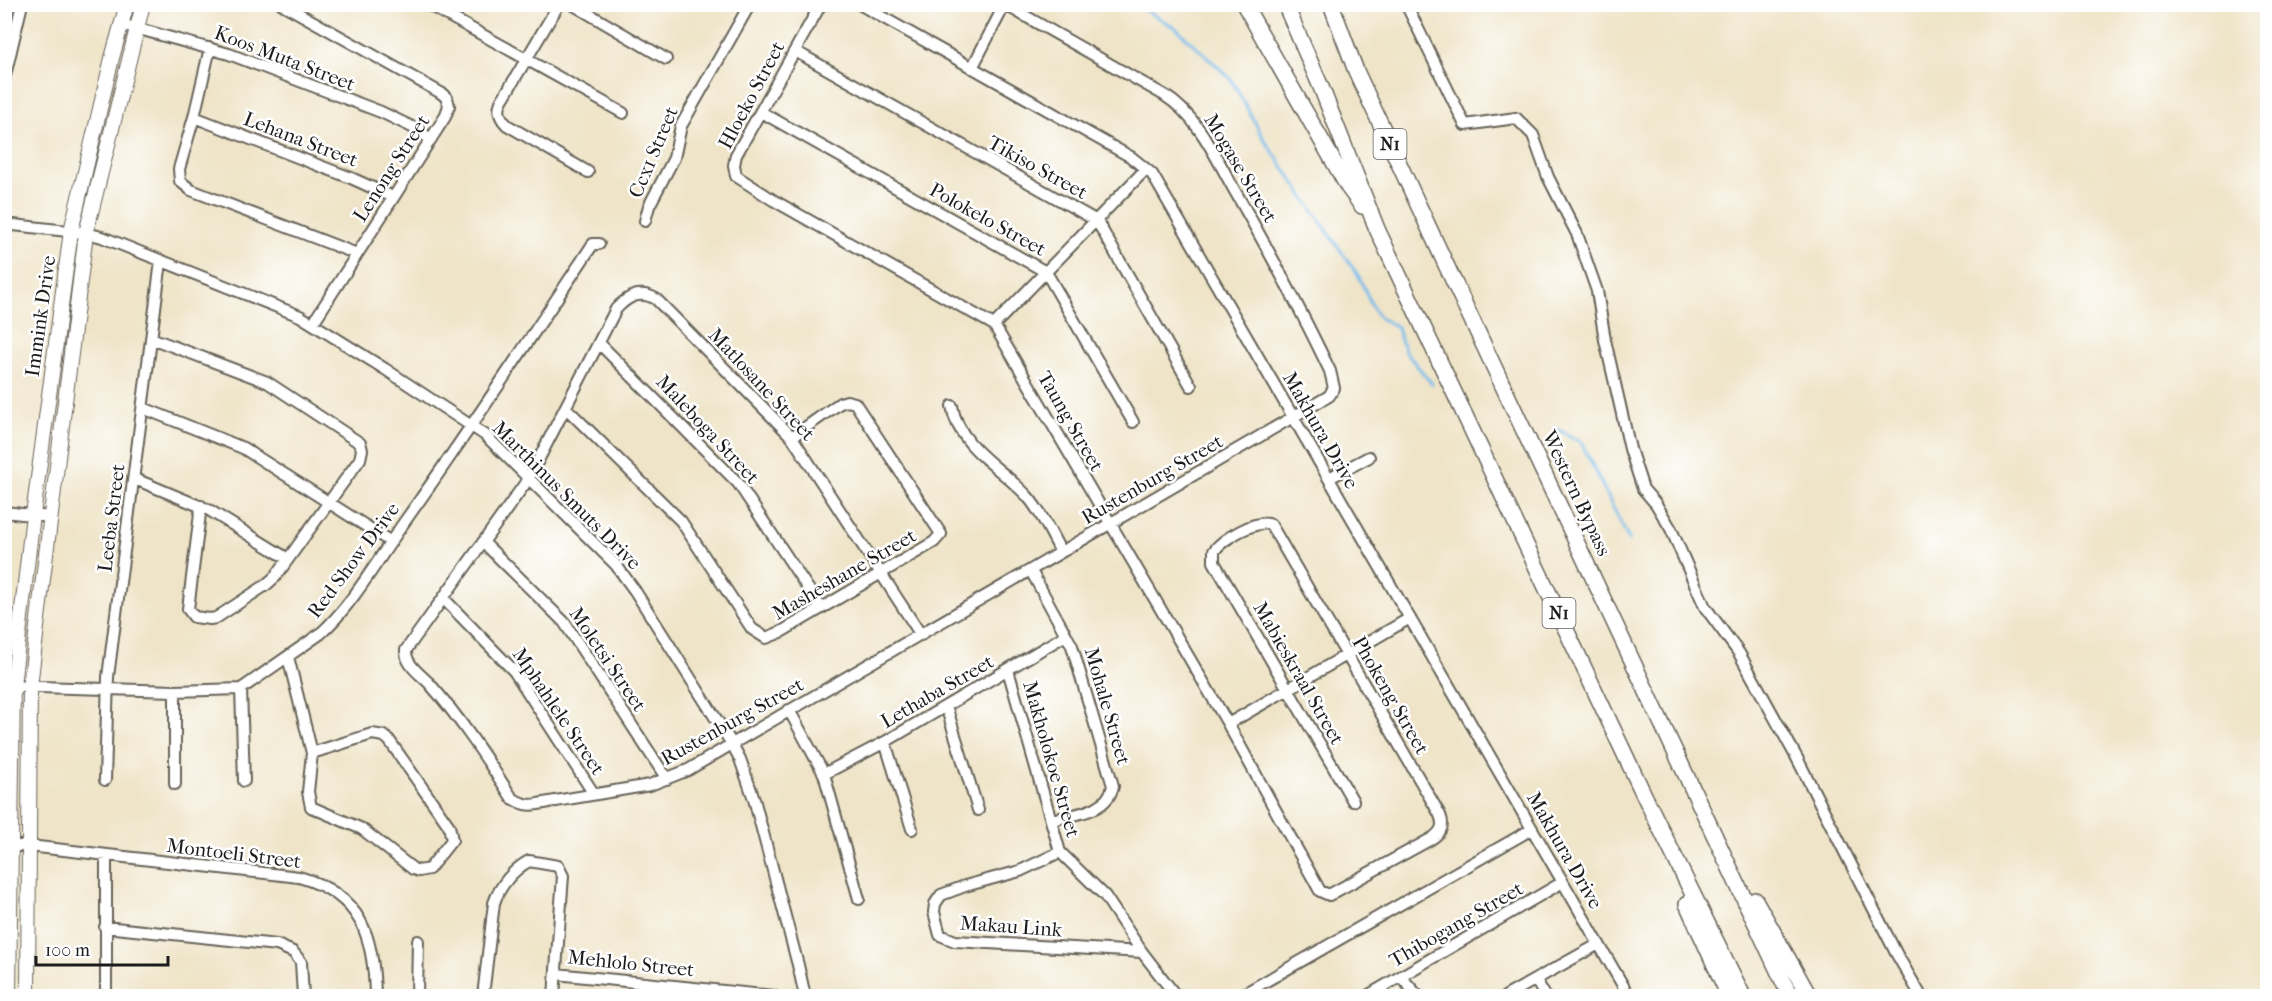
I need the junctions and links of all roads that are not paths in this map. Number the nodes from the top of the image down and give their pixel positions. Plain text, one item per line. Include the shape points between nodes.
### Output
1 (22, 4) edge
2 (127, 4) edge
3 (143, 4) edge
4 (282, 4) edge
5 (427, 4) edge
6 (559, 4) edge
7 (572, 4) edge
8 (750, 4) edge
9 (821, 4) edge
10 (859, 4) edge
11 (1244, 4) edge
12 (1285, 4) edge
13 (1331, 4) edge
14 (1406, 4) edge
15 (1004, 5) edge
16 (121, 24) junction
17 (136, 28) junction
18 (9, 38) edge
19 (210, 48) junction
20 (795, 51) junction
21 (666, 59) dead end
22 (526, 60) junction
23 (972, 68) junction
24 (4, 80) edge
25 (761, 112) junction
26 (623, 113) dead end
27 (194, 117) junction
28 (431, 139) junction
29 (1146, 169) junction
30 (588, 171) dead end
31 (393, 197) junction
32 (645, 221) dead end
33 (1097, 221) junction
34 (4, 224) edge
35 (1377, 229) junction
36 (71, 231) junction
37 (86, 233) junction
38 (599, 244) dead end
39 (357, 254) junction
40 (161, 261) junction
41 (1046, 272) junction
42 (642, 293) joint
43 (313, 323) junction
44 (994, 325) junction
45 (151, 338) junction
46 (599, 343) junction
47 (1191, 386) dead end
48 (952, 406) dead end
49 (143, 408) junction
50 (566, 408) junction
51 (1294, 418) junction
52 (1133, 422) dead end
53 (472, 426) junction
54 (792, 437) junction
55 (1369, 457) dead end
56 (529, 478) junction
57 (1329, 478) junction
58 (135, 479) junction
59 (328, 504) junction
60 (201, 506) junction
61 (4, 512) edge
62 (33, 515) junction
63 (50, 517) junction
64 (1111, 525) junction
65 (391, 542) junction
66 (483, 542) junction
67 (1061, 552) junction
68 (288, 559) junction
69 (1214, 562) joint
70 (1030, 571) junction
71 (881, 574) junction
72 (443, 598) junction
73 (821, 608) junction
74 (1410, 618) junction
75 (921, 635) junction
76 (1066, 635) junction
77 (1347, 656) junction
78 (288, 657) junction
79 (1008, 670) junction
80 (9, 686) edge
81 (30, 687) junction
82 (241, 688) junction
83 (107, 689) junction
84 (1287, 690) junction
85 (175, 691) junction
86 (946, 706) junction
87 (789, 710) junction
88 (1228, 724) junction
89 (885, 742) junction
90 (732, 744) junction
91 (312, 753) junction
92 (824, 774) junction
93 (667, 779) junction
94 (105, 780) dead end
95 (244, 781) dead end
96 (175, 784) dead end
97 (1692, 784) junction
98 (594, 794) junction
99 (1644, 795) junction
100 (1353, 801) dead end
101 (978, 810) dead end
102 (1052, 820) junction
103 (912, 829) dead end
104 (1532, 829) junction
105 (11, 846) junction
106 (29, 846) junction
107 (1060, 852) junction
108 (106, 856) junction
109 (1563, 882) junction
110 (1320, 891) joint
111 (859, 898) dead end
112 (105, 927) junction
113 (418, 941) dead end
114 (1599, 944) junction
115 (1142, 952) junction
116 (556, 974) junction
117 (1401, 977) junction
118 (1536, 980) junction
119 (9, 996) edge
120 (28, 996) edge
121 (110, 996) edge
122 (303, 996) edge
123 (375, 996) edge
124 (417, 996) edge
125 (483, 996) edge
126 (554, 996) edge
127 (774, 996) edge
128 (805, 996) edge
129 (1176, 996) edge
130 (1240, 996) edge
131 (1366, 996) edge
132 (1418, 996) edge
133 (1506, 996) edge
134 (1545, 996) edge
135 (1629, 996) edge
136 (1729, 996) edge
137 (1743, 996) edge
138 (1791, 996) edge
139 (1809, 996) edge
140 (1921, 996) edge

1 - 18 street
2 - 16 main road, Immink Drive
3 - 17 main road, Immink Drive
4 - 28 street, Lenong Street via 444,96 448,111
5 - 22 street
6 - 22 street
7 - 21 street
8 - 32 street, Ccx1 Street via 681,126 674,158
9 - 20 street, Hloeko Street
10 - 23 street, Makhura Drive
11 - 35 highway via 1348,187
12 - 35 highway, N1
13 - 97 highway, Western Bypass / N1 via 1366,92
14 - 140 street via 1465,125 1516,118 1533,135 1548,177 1577,234 1597,291 1630,449 1643,489 1671,529 1706,607 1739,653 1798,760
15 - 23 street
15 - 51 street, Mogase Street via 1173,101 1193,121 1278,266 1330,371 1332,392
16 - 17 street, Koos Muta Street
16 - 36 main road, Immink Drive
17 - 19 street, Koos Muta Street
17 - 37 main road, Immink Drive
18 - 24 street
19 - 27 street
19 - 28 street, Koos Muta Street via 381,112
20 - 25 street, Hloeko Street
20 - 33 street, Tikiso Street
22 - 26 street
22 - 30 street via 501,102 502,120
23 - 29 street, Makhura Drive
25 - 41 street, Polokelo Street
25 - 44 street, Hloeko Street via 736,155 735,172 742,182
27 - 31 street, Lehana Street
27 - 39 street via 179,169 184,185
28 - 31 street, Lenong Street
29 - 33 street
29 - 51 street, Makhura Drive
31 - 39 street, Lenong Street
33 - 41 street
33 - 47 street, Tikiso Street
34 - 36 street, Marthinus Smuts Drive
35 - 99 highway, N1
36 - 37 street, Marthinus Smuts Drive
36 - 62 main road, Immink Drive
37 - 40 street, Marthinus Smuts Drive
37 - 63 main road, Immink Drive
38 - 53 street, Red Show Drive via 593,244
39 - 43 street, Lenong Street
40 - 43 street, Marthinus Smuts Drive
40 - 45 street, Leeba Street
41 - 44 street
41 - 52 street, Polokelo Street
42 - 46 street, Rustenburg Street via 626,299 616,309
42 - 54 street, Matlosane Street via 656,298
43 - 53 street, Marthinus Smuts Drive
44 - 64 street, Taung Street
45 - 49 street, Leeba Street
45 - 59 street via 267,382 360,443 360,459
46 - 50 street, Rustenburg Street
46 - 73 street, Maleboga Street via 738,483
48 - 67 street via 954,421 961,432 1028,497
49 - 58 street, Leeba Street
49 - 59 street via 243,448
50 - 56 street, Rustenburg Street
50 - 73 street, Masheshane Street via 681,521 758,634 772,637
51 - 57 street, Makhura Drive
51 - 64 street, Rustenburg Street
53 - 56 street, Marthinus Smuts Drive
53 - 65 street, Red Show Drive
54 - 71 street, Matlosane Street
54 - 71 street, Masheshane Street via 840,403 855,403 934,522 941,534 938,540
55 - 57 street
56 - 66 street, Rustenburg Street
56 - 90 street, Marthinus Smuts Drive via 626,577
57 - 74 street, Makhura Drive
58 - 60 street
58 - 83 street, Leeba Street
59 - 65 street
59 - 68 street
60 - 68 street
60 - 68 street via 188,609 194,617 216,618 272,580
61 - 62 street
62 - 63 street
62 - 80 main road, Immink Drive
63 - 81 main road, Immink Drive
64 - 67 street, Rustenburg Street
64 - 88 street, Taung Street
65 - 78 street, Red Show Drive via 329,626
66 - 72 street, Rustenburg Street
66 - 93 street, Moletsi Street via 564,622
67 - 70 street, Rustenburg Street
69 - 77 street, Phokeng Street via 1214,551 1224,540 1260,523 1271,525
69 - 84 street, Mabieskraal Street
70 - 75 street, Rustenburg Street
70 - 76 street, Mohale Street
71 - 73 street, Masheshane Street
71 - 75 street, Matlosane Street
72 - 98 street, Mphahlele Street via 514,670
72 - 98 street, Rustenburg Street via 406,650 406,657 455,712 512,798 530,805
74 - 77 street
74 - 104 street, Makhura Drive
75 - 87 street, Rustenburg Street
76 - 79 street, Lethaba Street
76 - 102 street, Mohale Street via 1076,656 1113,786 1109,798 1098,808
77 - 84 street
77 - 110 street, Phokeng Street via 1443,826 1431,839 1342,890 1327,896
78 - 82 street, Red Show Drive
78 - 91 street
79 - 86 street, Lethaba Street
79 - 102 street, Makholokoe Street
80 - 81 street
80 - 105 main road, Immink Drive
81 - 83 street
81 - 106 main road, Immink Drive
82 - 85 street
82 - 95 street
83 - 85 street
83 - 94 street, Leeba Street
84 - 88 street
84 - 100 street, Mabieskraal Street
85 - 96 street
86 - 89 street, Lethaba Street
86 - 101 street
87 - 90 street, Rustenburg Street
87 - 92 street
88 - 110 street, Taung Street
89 - 92 street, Lethaba Street
89 - 103 street
90 - 93 street, Rustenburg Street
90 - 128 street, Marthinus Smuts Drive via 754,799
91 - 91 street via 308,792 311,807 362,829 418,871 429,869 450,844 449,826 384,736 372,734
92 - 111 street
93 - 98 street, Rustenburg Street
97 - 138 highway, Western Bypass / N1
97 - 139 highway
99 - 136 highway
99 - 137 highway, N1
102 - 107 street, Makholokoe Street
104 - 109 street, Makhura Drive
104 - 130 street
105 - 106 street, Montoeli Street
105 - 119 main road, Immink Drive
106 - 108 street, Montoeli Street
106 - 120 main road, Immink Drive
107 - 115 street, Makholokoe Street via 1105,896
107 - 115 street, Makau Link via 1020,871 941,895 934,904 940,935 955,941
108 - 112 street
108 - 123 street, Montoeli Street via 299,877 326,888 354,913 366,932 374,964
109 - 114 street, Makhura Drive
109 - 117 street, Thibogang Street
112 - 121 street
112 - 122 street via 277,945 288,949 301,962
113 - 124 street
114 - 118 street
114 - 135 street, Makhura Drive
115 - 129 street, Makholokoe Street
116 - 125 street via 563,876 558,866 529,861 520,865 499,891 493,908
116 - 126 street
116 - 127 street, Mehlolo Street
117 - 131 street, Thibogang Street
117 - 132 street
118 - 133 street
118 - 134 street

